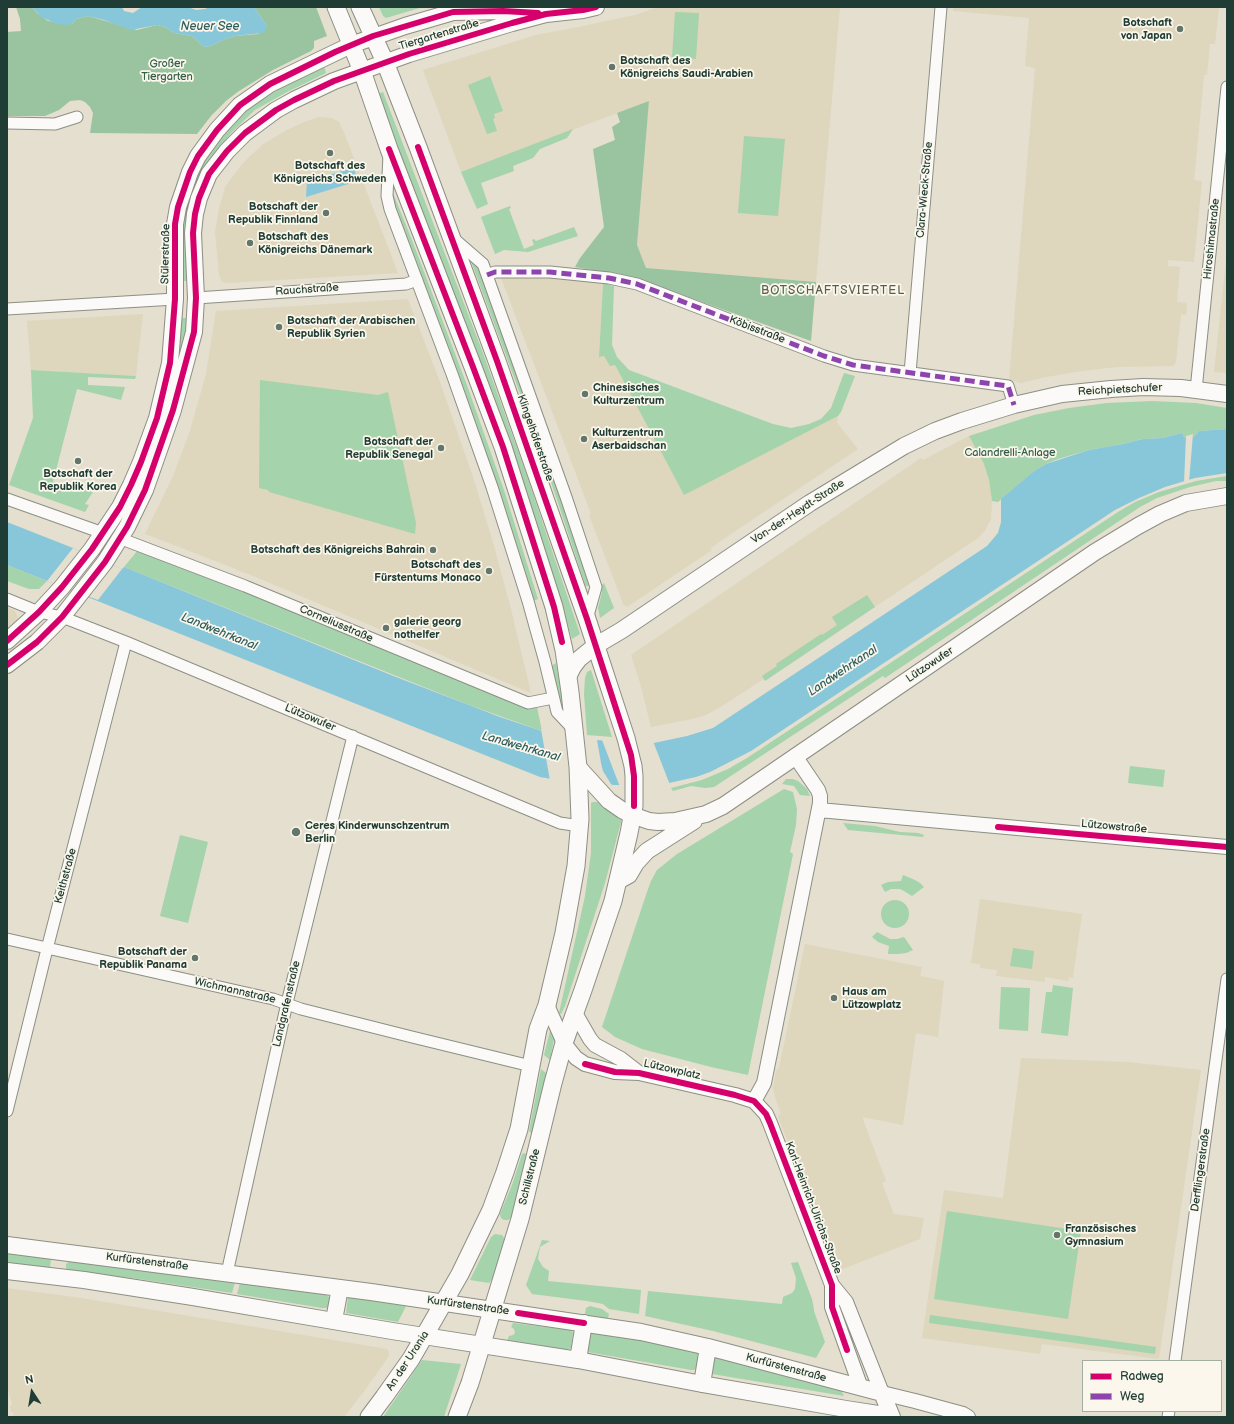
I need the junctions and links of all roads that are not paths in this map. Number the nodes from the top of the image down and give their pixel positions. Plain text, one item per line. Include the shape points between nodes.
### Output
1 (336, 7) edge
2 (360, 7) edge
3 (596, 7) edge
4 (941, 7) edge
5 (546, 14) junction
6 (373, 36) junction
7 (351, 44) junction
8 (385, 62) junction
9 (362, 71) junction
10 (1227, 87) edge
11 (76, 117) dead end
12 (7, 123) edge
13 (389, 149) junction
14 (450, 235) junction
15 (487, 275) junction
16 (417, 280) junction
17 (196, 298) junction
18 (175, 299) junction
19 (7, 309) edge
20 (910, 372) junction
21 (1196, 390) junction
22 (1227, 394) edge
23 (1014, 406) junction
24 (1227, 496) edge
25 (7, 499) edge
26 (103, 533) junction
27 (120, 538) junction
28 (7, 599) edge
29 (40, 612) junction
30 (62, 618) junction
31 (587, 619) junction
32 (7, 641) edge
33 (126, 642) junction
34 (595, 646) junction
35 (7, 665) edge
36 (568, 677) junction
37 (553, 698) junction
38 (575, 732) junction
39 (352, 736) junction
40 (795, 756) junction
41 (578, 768) junction
42 (819, 810) junction
43 (706, 814) junction
44 (632, 815) junction
45 (580, 826) junction
46 (1227, 847) edge
47 (618, 881) junction
48 (7, 939) edge
49 (47, 949) junction
50 (1227, 979) edge
51 (287, 1003) junction
52 (547, 1005) junction
53 (575, 1013) junction
54 (564, 1043) junction
55 (531, 1066) junction
56 (639, 1072) junction
57 (754, 1101) junction
58 (7, 1111) edge
59 (7, 1245) edge
60 (7, 1271) edge
61 (227, 1273) junction
62 (832, 1285) junction
63 (340, 1288) junction
64 (444, 1303) junction
65 (492, 1310) junction
66 (334, 1320) junction
67 (584, 1323) junction
68 (424, 1336) junction
69 (481, 1345) junction
70 (708, 1347) junction
71 (578, 1360) junction
72 (1175, 1360) edge
73 (702, 1384) junction
74 (861, 1388) junction
75 (882, 1394) junction
76 (873, 1415) edge
77 (369, 1417) edge
78 (457, 1417) edge
79 (894, 1417) edge
80 (968, 1417) edge

1 - 7 main road
2 - 6 main road, Klingelhöferstraße
3 - 5 main road, Tiergartenstraße
4 - 20 street, Clara-Wieck-Straße
5 - 6 main road, Tiergartenstraße via 503,11 453,12
5 - 8 main road, Tiergartenstraße
6 - 7 main road, Stülerstraße
6 - 8 main road, Klingelhöferstraße
7 - 9 main road
7 - 18 main road, Stülerstraße via 270,84 240,105 207,143 190,172 178,207 175,224
8 - 9 main road, Tiergartenstraße
8 - 14 main road, Klingelhöferstraße
9 - 13 main road
9 - 17 main road via 276,110 245,133 213,168 206,180 195,214 193,233
10 - 21 street, Hiroshimastraße
11 - 12 street via 55,124
13 - 16 street via 387,196
13 - 36 main road via 502,447 554,607
14 - 15 street, Klingelhöferstraße via 483,264
14 - 31 main road, Klingelhöferstraße
15 - 20 street, Köbisstraße via 495,272 550,272 609,278 646,287 853,365
15 - 31 street, Klingelhöferstraße via 596,587
16 - 17 street, Rauchstraße via 406,284
16 - 37 street via 508,535 544,654
17 - 18 main road, Stülerstraße
17 - 27 main road via 194,332 173,410 145,490
18 - 19 street
18 - 26 main road, Stülerstraße via 170,364 157,418 142,462 120,507
20 - 23 street, Köbisstraße via 1008,386
21 - 22 main road, Reichpietschufer
21 - 23 main road, Reichpietschufer via 1111,389 1062,394
23 - 34 main road, Von-der-Heydt-Straße via 962,421 904,446 810,503
24 - 40 main road, Lützowufer via 1186,503 1138,526 1095,552
25 - 26 street
26 - 27 main road
26 - 29 main road, Stülerstraße
27 - 30 main road
27 - 37 street, Corneliusstraße via 245,586 528,703
28 - 29 street, Lützowufer
29 - 30 street, Lützowufer
29 - 32 main road, Stülerstraße
30 - 33 street, Lützowufer
30 - 35 main road via 37,642
31 - 34 main road, Klingelhöferstraße
33 - 39 street, Lützowufer
33 - 49 street, Keithstraße
34 - 36 main road via 579,659
34 - 44 main road, Klingelhöferstraße via 633,766
36 - 38 main road
37 - 38 street via 557,712
38 - 41 main road
39 - 45 street, Lützowufer via 560,823
39 - 51 street, Landgrafenstraße
40 - 42 street via 818,790
40 - 43 main road, Lützowufer via 723,806
41 - 44 main road, Lützowufer via 598,791 617,807
41 - 45 main road
42 - 46 street, Lützowstraße
42 - 57 street via 764,1083
43 - 44 main road, Lützowufer via 658,822
43 - 47 main road via 647,851 629,875
44 - 47 main road
45 - 52 main road via 564,933
47 - 53 main road
48 - 49 street, Wichmannstraße
49 - 51 street, Wichmannstraße
49 - 58 street, Keithstraße
50 - 72 street, Derfflingerstraße
51 - 55 street, Wichmannstraße via 301,1009
51 - 61 street, Landgrafenstraße
52 - 54 street, Lützowplatz
52 - 55 main road via 538,1029
53 - 54 main road
53 - 56 street, Lützowplatz via 595,1044
54 - 56 street, Lützowplatz via 576,1058 585,1064 615,1072
54 - 65 main road, Schillstraße via 520,1219
55 - 64 main road, Schillstraße via 519,1129 505,1172 491,1210
56 - 57 street, Lützowplatz
57 - 62 street, Karl-Heinrich-Ulrichs-Straße via 766,1114 770,1123
59 - 61 main road, Kurfürstenstraße
60 - 66 main road via 84,1280
61 - 63 main road, Kurfürstenstraße
62 - 74 street, Karl-Heinrich-Ulrichs-Straße via 832,1307
62 - 75 street, Karl-Heinrich-Ulrichs-Straße via 846,1302
63 - 64 main road, Kurfürstenstraße
63 - 66 main road
64 - 65 main road, Kurfürstenstraße
64 - 68 main road, An der Urania
65 - 67 main road, Kurfürstenstraße
65 - 69 main road
66 - 68 main road
67 - 70 main road, Kurfürstenstraße
67 - 71 main road
68 - 69 main road
68 - 77 main road, An der Urania via 411,1359
69 - 71 main road
69 - 78 main road
70 - 73 main road
70 - 74 main road, Kurfürstenstraße
71 - 73 main road
73 - 76 main road
74 - 75 main road, Kurfürstenstraße
74 - 76 main road, Karl-Heinrich-Ulrichs-Straße
75 - 79 main road, Karl-Heinrich-Ulrichs-Straße
75 - 80 street, Kurfürstenstraße
76 - 79 main road

